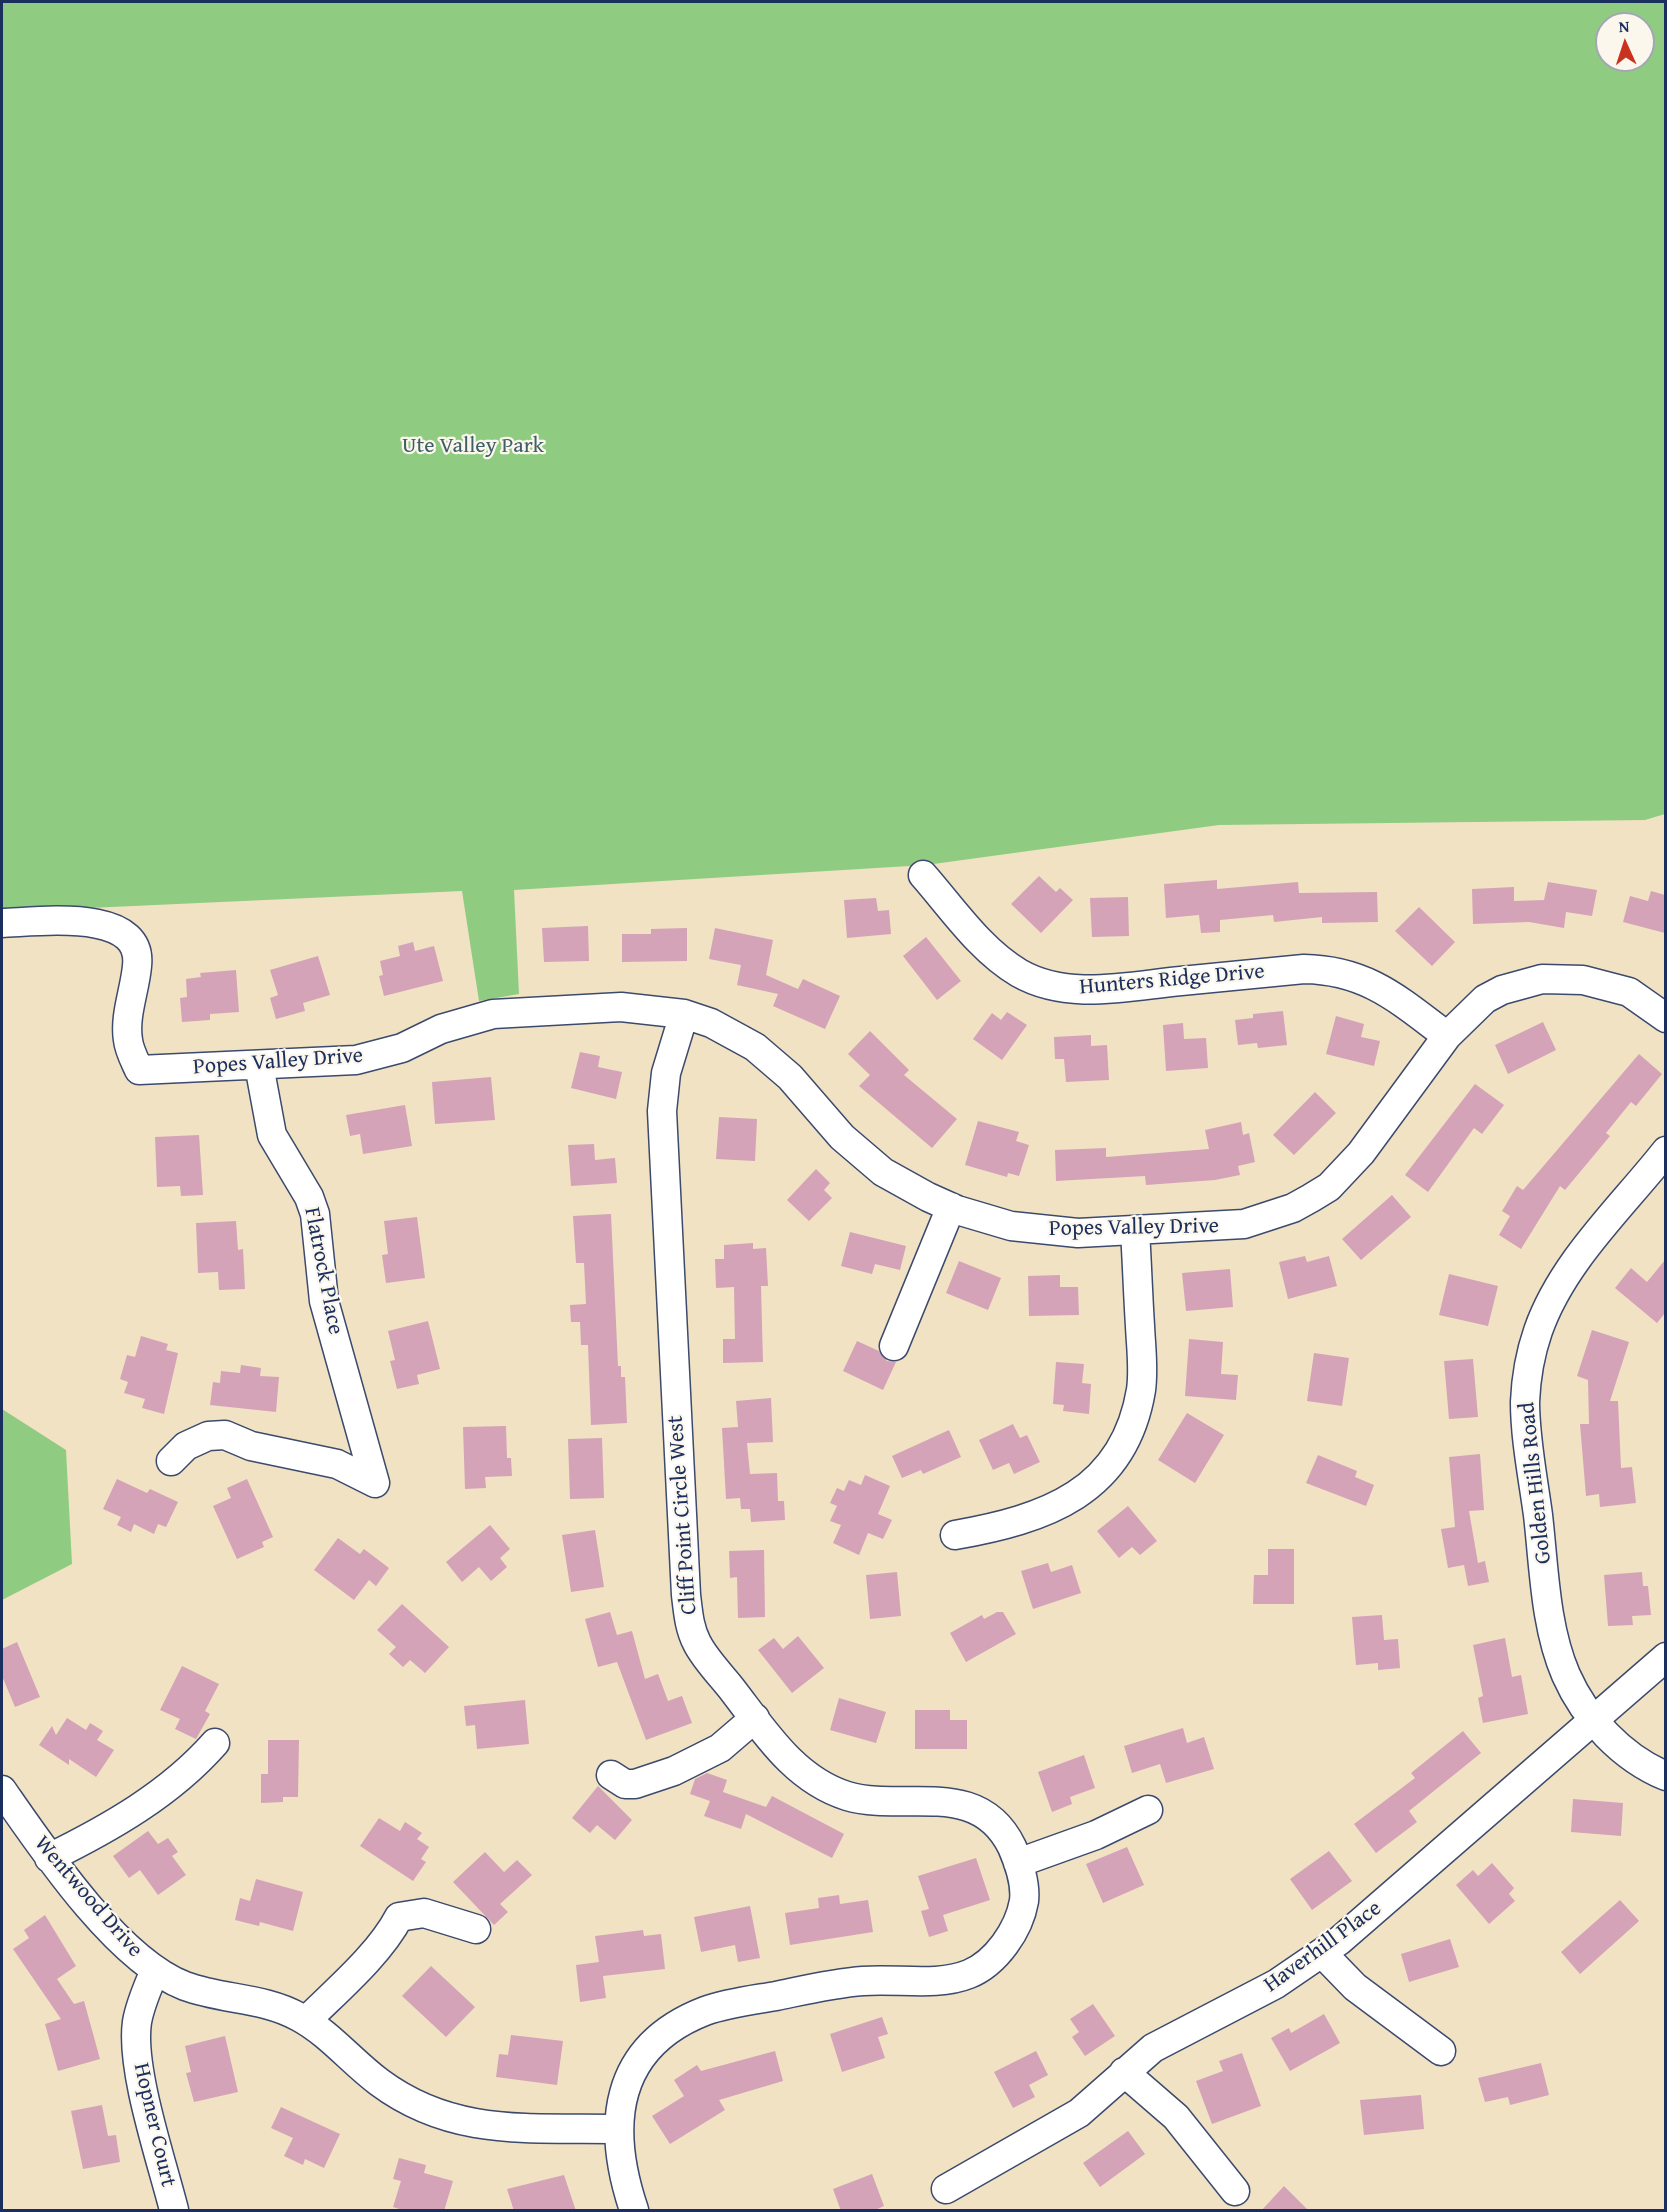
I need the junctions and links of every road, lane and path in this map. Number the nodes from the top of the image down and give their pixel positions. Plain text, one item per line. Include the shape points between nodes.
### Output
1 (923, 875) dead end
2 (2, 923) edge
3 (684, 1014) junction
4 (1665, 1018) edge
5 (1447, 1036) junction
6 (259, 1065) junction
7 (1665, 1151) edge
8 (951, 1207) junction
9 (1135, 1231) junction
10 (894, 1346) dead end
11 (171, 1461) dead end
12 (955, 1535) dead end
13 (1665, 1657) edge
14 (754, 1718) junction
15 (1594, 1720) junction
16 (215, 1743) dead end
17 (611, 1775) dead end
18 (1665, 1776) edge
19 (2, 1790) edge
20 (1148, 1810) dead end
21 (49, 1858) junction
22 (1018, 1863) junction
23 (476, 1929) dead end
24 (1322, 1953) junction
25 (155, 1970) junction
26 (306, 2021) junction
27 (1441, 2051) dead end
28 (1124, 2072) junction
29 (619, 2129) junction
30 (946, 2189) dead end
31 (1235, 2191) dead end
32 (174, 2211) edge
33 (634, 2211) edge

1 - 5 street, Hunters Ridge Drive via 985,946 1010,967 1036,981 1056,987 1098,989 1324,969 1382,988
2 - 6 street, Popes Valley Drive via 72,921 110,927 129,937 137,951 138,964 128,1041 139,1071
3 - 6 street, Popes Valley Drive via 621,1007 493,1014 441,1029 380,1055 356,1060
3 - 8 street, Popes Valley Drive via 711,1023 755,1047 790,1077 842,1137 882,1172
3 - 14 street, Cliff Point Circle West via 666,1072 662,1111 686,1595 689,1622 698,1644
4 - 5 street, Popes Valley Drive via 1646,1002 1609,986 1583,980 1542,979 1521,983 1485,999
5 - 9 street, Popes Valley Drive via 1361,1153 1329,1187 1293,1208 1244,1224
6 - 11 street, Flatrock Place via 272,1135 315,1214 324,1301 375,1482 337,1464 251,1446 225,1434 208,1436 186,1446
7 - 15 street, Golden Hills Road via 1563,1279 1538,1331 1526,1382 1527,1426 1552,1628 1566,1675
8 - 9 street, Popes Valley Drive via 994,1222 1043,1231
8 - 10 street
9 - 12 street via 1143,1368 1134,1414 1117,1453 1104,1471 1068,1501 1025,1521
13 - 15 street, Haverhill Place
14 - 17 street via 720,1748 674,1771 635,1784 625,1784
14 - 22 street, Cliff Point Circle West via 808,1777 848,1796 875,1801 955,1803 976,1810 1008,1840
15 - 18 street, Golden Hills Road via 1631,1758
15 - 24 street, Haverhill Place via 1382,1906
16 - 21 street via 192,1768 106,1830
19 - 21 street, Wentwood Drive
20 - 22 street via 1096,1835
21 - 25 street, Wentwood Drive via 121,1940
22 - 29 street, Cliff Point Circle West via 1024,1900 1017,1923 991,1960 950,1979 836,1984 731,2004 700,2014 645,2052 625,2086
23 - 26 street via 424,1913 399,1917 393,1929
24 - 27 street via 1355,1987
24 - 28 street, Haverhill Place via 1276,1984 1153,2048
25 - 26 street, Wentwood Drive via 186,1986 279,2007
25 - 32 street, Hopner Court via 136,2024 137,2065
26 - 29 street, Wentwood Drive via 386,2087 455,2120 505,2129
28 - 30 street, Haverhill Place via 1078,2113
28 - 31 street via 1176,2117
29 - 33 street, Cliff Point Circle West via 619,2152

